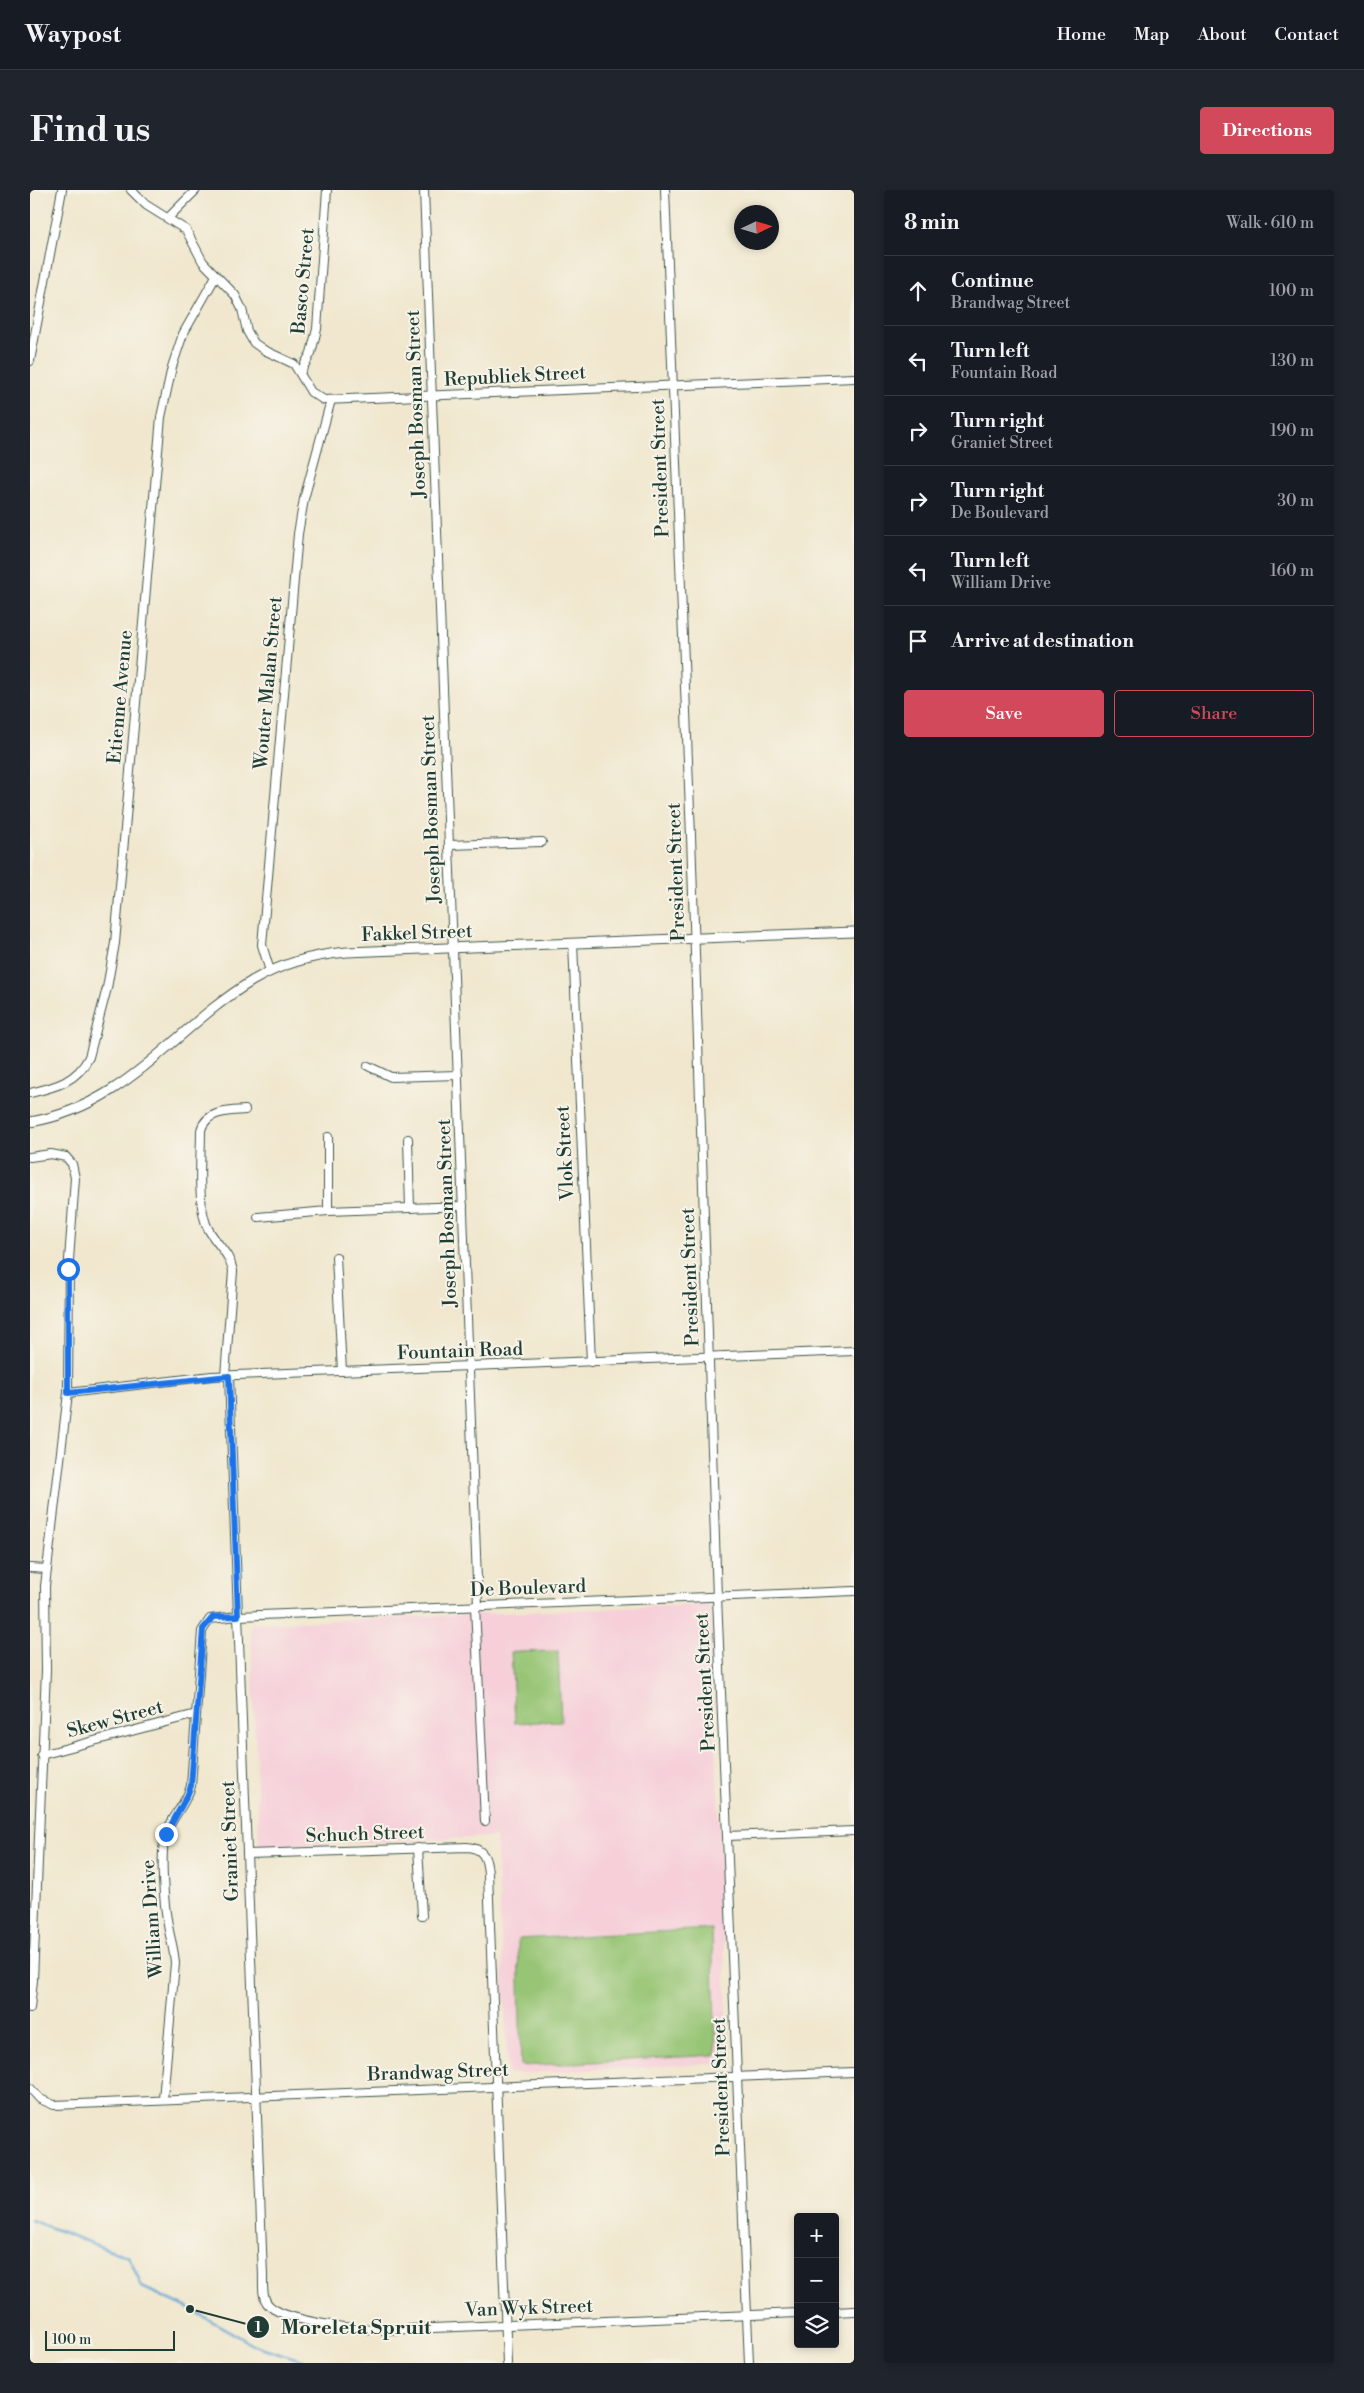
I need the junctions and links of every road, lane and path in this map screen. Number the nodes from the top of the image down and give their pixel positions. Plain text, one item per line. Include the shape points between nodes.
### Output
1 (62, 190) edge
2 (131, 190) edge
3 (196, 190) edge
4 (327, 190) edge
5 (424, 190) edge
6 (664, 190) edge
7 (168, 218) junction
8 (216, 276) junction
9 (30, 361) edge
10 (300, 372) junction
11 (854, 378) edge
12 (673, 385) junction
13 (431, 396) junction
14 (331, 400) junction
15 (542, 842) dead end
16 (448, 845) junction
17 (854, 932) edge
18 (694, 938) junction
19 (573, 943) junction
20 (453, 948) junction
21 (270, 971) junction
22 (368, 1066) dead end
23 (458, 1075) junction
24 (30, 1093) edge
25 (244, 1110) dead end
26 (30, 1122) edge
27 (328, 1137) dead end
28 (408, 1139) dead end
29 (30, 1157) edge
30 (463, 1206) junction
31 (410, 1208) junction
32 (328, 1211) junction
33 (258, 1216) dead end
34 (336, 1258) dead end
35 (854, 1352) edge
36 (709, 1357) junction
37 (591, 1362) junction
38 (469, 1366) junction
39 (342, 1371) junction
40 (227, 1376) junction
41 (68, 1393) junction
42 (30, 1568) edge
43 (47, 1569) junction
44 (854, 1591) edge
45 (717, 1597) junction
46 (476, 1606) junction
47 (238, 1616) junction
48 (206, 1623) joint
49 (196, 1714) junction
50 (41, 1755) junction
51 (485, 1821) dead end
52 (854, 1832) edge
53 (728, 1836) junction
54 (418, 1848) junction
55 (247, 1854) junction
56 (422, 1916) dead end
57 (32, 1962) edge
58 (30, 2008) edge
59 (854, 2072) edge
60 (737, 2075) junction
61 (496, 2086) junction
62 (30, 2088) edge
63 (257, 2096) junction
64 (164, 2100) junction
65 (268, 2303) joint
66 (839, 2312) edge
67 (854, 2312) edge
68 (794, 2313) edge
69 (746, 2315) junction
70 (505, 2326) junction
71 (507, 2363) edge
72 (748, 2363) edge

1 - 9 street
2 - 7 street via 142,202
3 - 7 street
4 - 10 street, Basco Street via 317,329 311,353
5 - 13 street, Joseph Bosman Street
6 - 12 street, President Street
7 - 8 street via 189,234 203,262
8 - 10 street via 239,302 247,331 254,342 290,361
8 - 24 street, Etienne Avenue via 183,334 161,416 125,850 107,988 84,1066 66,1083
10 - 14 street via 314,395
11 - 12 street, Republiek Street
12 - 13 street, Republiek Street
12 - 18 street, President Street
13 - 14 street, Republiek Street
13 - 16 street, Joseph Bosman Street
14 - 21 street, Wouter Malan Street via 304,499 298,534 262,945
15 - 16 street
16 - 20 street, Joseph Bosman Street
17 - 18 street, Fakkel Street
18 - 19 street, Fakkel Street
18 - 36 street, President Street
19 - 20 street, Fakkel Street
19 - 37 street, Vlok Street
20 - 21 street, Fakkel Street via 324,954
20 - 23 street, Joseph Bosman Street
21 - 26 street, Fakkel Street via 229,997 110,1092 73,1111
22 - 23 street via 391,1077
23 - 30 street, Joseph Bosman Street
25 - 40 street, Graniet Street via 213,1115 201,1130 205,1222 231,1261 233,1271
27 - 32 street
28 - 31 street
29 - 41 street via 56,1154 66,1157 70,1160 74,1178 69,1260
30 - 31 street
30 - 38 street, Joseph Bosman Street
31 - 32 street
32 - 33 street
34 - 39 street
35 - 36 street, Fountain Road
36 - 37 street, Fountain Road
36 - 45 street, President Street
37 - 38 street, Fountain Road
38 - 39 street, Fountain Road
38 - 46 street, Joseph Bosman Street
39 - 40 street, Fountain Road
40 - 41 street, Fountain Road
40 - 47 street, Graniet Street
41 - 43 street
42 - 43 street
43 - 50 street
44 - 45 street, De Boulevard
45 - 46 street, De Boulevard
45 - 53 street, President Street
46 - 47 street, De Boulevard
46 - 51 street, Joseph Bosman Street
47 - 48 street, De Boulevard via 215,1617
47 - 55 street, Graniet Street
48 - 49 street, William Drive via 202,1631
49 - 50 street, Skew Street
49 - 64 street, William Drive via 191,1786 164,1845 167,1922 175,1962
50 - 57 street
52 - 53 street
53 - 60 street, President Street
54 - 55 street, Schuch Street
54 - 56 street
54 - 61 street, Schuch Street via 471,1847 486,1858
55 - 63 street, Graniet Street
57 - 58 street
59 - 60 street, Brandwag Street
60 - 61 street, Brandwag Street
60 - 69 street, President Street
61 - 63 street, Brandwag Street
61 - 70 street
62 - 64 street, Brandwag Street via 40,2099 52,2105
63 - 64 street, Brandwag Street
63 - 65 street, Graniet Street via 264,2287
65 - 70 street, Van Wyk Street via 290,2316 364,2329
66 - 67 street
68 - 69 street, Van Wyk Street
69 - 70 street, Van Wyk Street
69 - 72 street, President Street
70 - 71 street

